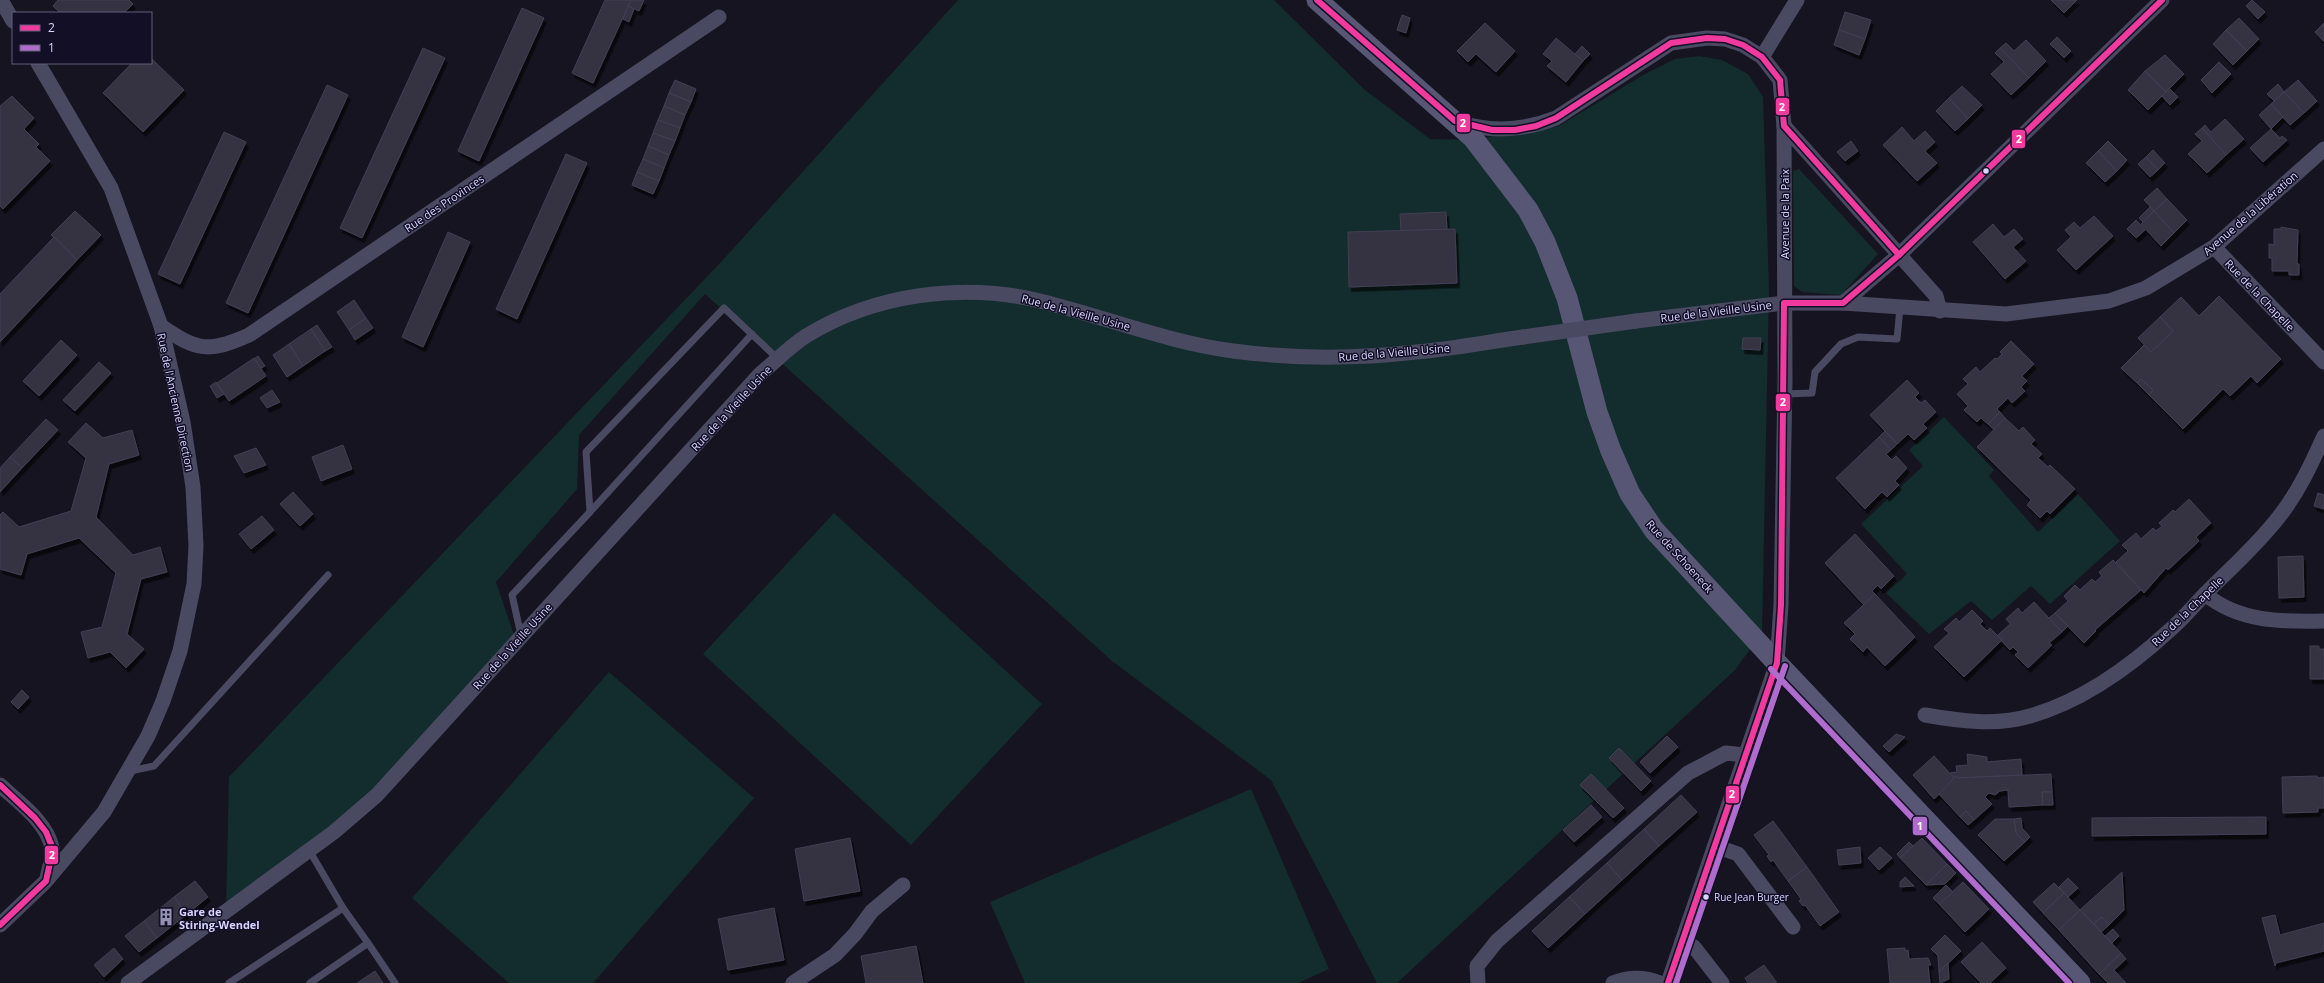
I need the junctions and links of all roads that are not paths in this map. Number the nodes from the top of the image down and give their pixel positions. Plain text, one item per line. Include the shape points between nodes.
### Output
1 (1317, 0) edge
2 (1796, 0) edge
3 (2162, 0) edge
4 (2, 3) edge
5 (719, 17) dead end
6 (12, 19) edge
7 (1762, 57) junction
8 (39, 64) edge
9 (1455, 121) junction
10 (1784, 126) junction
11 (2324, 149) edge
12 (2214, 247) junction
13 (1899, 255) junction
14 (1784, 303) junction
15 (1843, 303) junction
16 (1900, 308) junction
17 (1940, 311) junction
18 (161, 326) junction
19 (752, 334) junction
20 (778, 359) junction
21 (2324, 362) edge
22 (1784, 394) junction
23 (2324, 436) edge
24 (590, 512) junction
25 (328, 575) dead end
26 (2205, 594) junction
27 (2324, 621) edge
28 (522, 636) junction
29 (1776, 663) junction
30 (1925, 715) dead end
31 (1744, 755) junction
32 (129, 771) junction
33 (0, 785) edge
34 (1715, 846) junction
35 (309, 850) junction
36 (46, 882) junction
37 (903, 885) dead end
38 (343, 908) junction
39 (0, 925) edge
40 (1793, 927) dead end
41 (1682, 942) junction
42 (368, 943) junction
43 (144, 978) edge
44 (128, 983) edge
45 (229, 983) edge
46 (310, 983) edge
47 (395, 983) edge
48 (793, 983) edge
49 (1478, 983) edge
50 (1612, 983) edge
51 (1660, 983) edge
52 (1668, 983) edge
53 (1722, 983) edge
54 (2080, 983) edge

1 - 9 main road, Rue de Schoeneck
2 - 7 street
3 - 13 street
4 - 6 street
5 - 18 street, Rue des Provinces via 249,335 215,348 199,347 178,338
7 - 9 street, Avenue de la Paix via 1743,45 1725,39 1707,38 1671,43 1556,118 1536,126 1515,130 1492,130
7 - 10 street, Avenue de la Paix via 1780,80
8 - 18 street, Rue de l'Ancienne Direction via 111,188
9 - 29 main road, Rue de Schoeneck via 1502,173 1528,210 1545,242 1567,298 1597,412 1630,494 1654,530
10 - 13 street
10 - 14 street, Avenue de la Paix
11 - 12 street, Avenue de la Libération
12 - 17 street, Avenue de la Libération via 2146,288 2109,301 2006,314
12 - 21 street, Rue de la Chapelle
13 - 15 street
13 - 17 street via 1936,296
14 - 15 street, Rue de la Vieille Usine
14 - 20 street, Rue de la Vieille Usine, bridge via 1416,352 1336,358 1232,351 1180,341 1038,301 989,293 946,293 908,298 863,310 832,322 804,337
14 - 22 street, Avenue de la Paix
15 - 16 street, Avenue de la Libération
16 - 17 street, Avenue de la Libération
16 - 22 lane via 1897,339 1858,337 1841,344 1815,372 1812,393
18 - 32 street, Rue de l'Ancienne Direction via 183,422 193,487 196,546 194,584 180,651 163,701
19 - 20 lane
19 - 24 lane
19 - 24 lane via 724,308 586,452
20 - 28 street, Rue de la Vieille Usine via 760,374
22 - 29 street, Avenue de la Paix via 1781,605
23 - 26 street, Rue de la Chapelle via 2305,478 2279,517 2253,548
24 - 28 lane via 512,595
25 - 32 lane via 154,766
26 - 27 street via 2218,604 2254,619
26 - 30 street, Rue de la Chapelle via 2172,629 2138,657 2108,679 2063,704 2030,717 1990,722 1952,720
28 - 35 street, Rue de la Vieille Usine via 377,795
29 - 31 street
29 - 54 main road, Rue de Schoeneck
31 - 34 street
31 - 49 street via 1726,753 1688,773 1497,941 1477,966
32 - 36 street, Rue de l'Ancienne Direction via 104,812
33 - 36 street via 46,832 53,849
34 - 40 street via 1738,854
34 - 41 street
35 - 38 lane
35 - 43 street, Rue de la Vieille Usine
36 - 39 street, Rue de l'Ancienne Direction
37 - 48 street via 872,911 835,955
38 - 42 lane
38 - 45 lane
41 - 52 street
41 - 53 street via 1694,947
42 - 46 lane
42 - 47 lane
43 - 44 street, Rue de la Vieille Usine
50 - 51 street via 1622,979 1650,979

